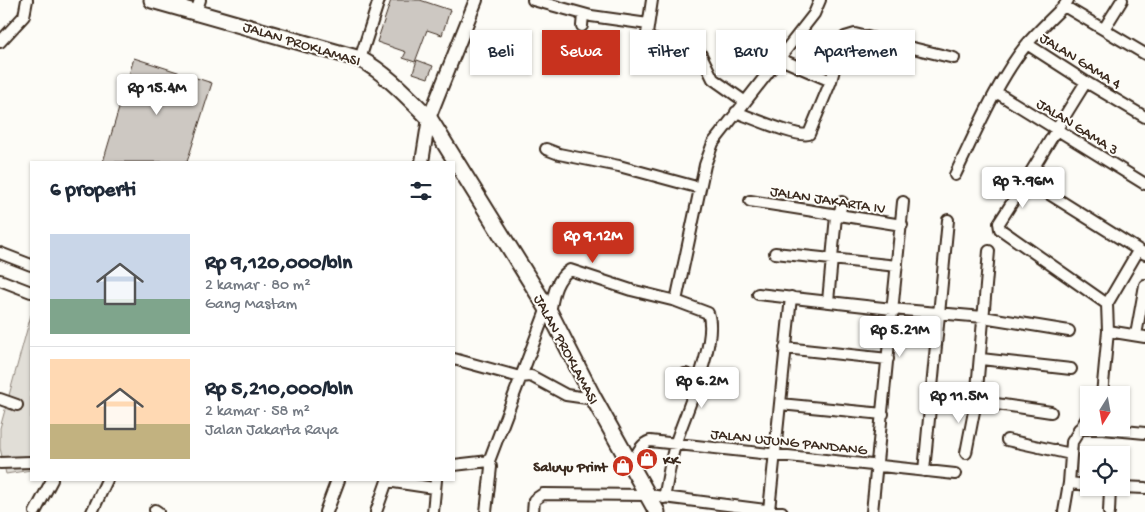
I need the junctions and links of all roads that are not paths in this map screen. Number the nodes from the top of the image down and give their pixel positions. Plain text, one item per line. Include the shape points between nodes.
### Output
1 (27, 0) edge
2 (152, 0) edge
3 (379, 0) edge
4 (476, 0) edge
5 (533, 0) edge
6 (652, 0) edge
7 (820, 0) edge
8 (1122, 0) edge
9 (1066, 3) edge
10 (198, 6) edge
11 (583, 14) junction
12 (648, 24) junction
13 (582, 26) dead end
14 (1104, 29) junction
15 (0, 42) edge
16 (1027, 44) junction
17 (786, 48) edge
18 (1145, 54) edge
19 (360, 58) junction
20 (954, 58) dead end
21 (786, 61) edge
22 (765, 75) edge
23 (831, 81) junction
24 (1086, 82) junction
25 (996, 92) junction
26 (744, 101) junction
27 (736, 112) junction
28 (1145, 117) edge
29 (429, 118) junction
30 (1056, 130) junction
31 (546, 149) dead end
32 (422, 161) edge
33 (955, 175) dead end
34 (1027, 180) junction
35 (1145, 184) edge
36 (700, 188) junction
37 (750, 201) dead end
38 (842, 202) dead end
39 (903, 202) dead end
40 (838, 216) junction
41 (948, 220) dead end
42 (902, 225) junction
43 (989, 251) dead end
44 (1141, 252) edge
45 (0, 253) edge
46 (775, 253) dead end
47 (831, 259) junction
48 (30, 265) edge
49 (897, 266) junction
50 (0, 280) edge
51 (1145, 285) edge
52 (30, 292) edge
53 (758, 294) dead end
54 (791, 297) junction
55 (676, 301) junction
56 (828, 302) junction
57 (1107, 304) junction
58 (892, 309) junction
59 (548, 310) junction
60 (938, 313) junction
61 (982, 316) junction
62 (1069, 331) dead end
63 (1108, 331) junction
64 (1140, 336) edge
65 (785, 348) junction
66 (888, 358) junction
67 (455, 359) edge
68 (981, 359) junction
69 (1071, 369) dead end
70 (685, 374) dead end
71 (520, 378) junction
72 (700, 379) junction
73 (1103, 386) edge
74 (0, 399) edge
75 (594, 399) junction
76 (976, 401) junction
77 (780, 404) junction
78 (17, 405) dead end
79 (1051, 412) dead end
80 (883, 414) junction
81 (1079, 429) edge
82 (1130, 431) edge
83 (1145, 433) edge
84 (1007, 440) dead end
85 (676, 443) junction
86 (966, 452) dead end
87 (775, 454) junction
88 (1071, 454) junction
89 (30, 462) edge
90 (489, 462) junction
91 (0, 463) edge
92 (632, 464) junction
93 (455, 465) edge
94 (877, 465) junction
95 (924, 470) junction
96 (955, 474) dead end
97 (51, 481) edge
98 (107, 481) edge
99 (336, 481) edge
100 (1069, 483) junction
101 (435, 484) edge
102 (1080, 484) edge
103 (1130, 487) edge
104 (1145, 488) edge
105 (648, 495) junction
106 (1109, 496) edge
107 (661, 505) edge
108 (769, 510) junction
109 (95, 511) edge
110 (35, 512) edge
111 (326, 512) edge
112 (376, 512) edge
113 (433, 512) edge
114 (486, 512) edge
115 (533, 512) edge
116 (782, 512) edge
117 (872, 512) edge
118 (1064, 512) edge
119 (1108, 512) edge

1 - 15 street via 24,16
2 - 10 main road, JALAN PROKLAMASI
3 - 19 street
4 - 29 street
5 - 11 street
6 - 12 street
7 - 17 street via 814,14
8 - 14 street
9 - 14 street
9 - 16 street
10 - 19 main road, JALAN PROKLAMASI
11 - 12 street
11 - 13 street
12 - 26 street via 647,34 651,39 700,53 713,79
14 - 18 street
16 - 24 street, JALAN GAMA 4
16 - 25 street
19 - 29 main road, JALAN PROKLAMASI
20 - 23 street via 849,35 840,45
21 - 23 street
22 - 26 street
23 - 27 street via 808,135 784,130
24 - 28 street, JALAN GAMA 4
24 - 30 street
25 - 30 street, JALAN GAMA 3
25 - 33 street
26 - 27 street
27 - 36 street via 713,143
29 - 32 street
29 - 59 main road, JALAN PROKLAMASI
30 - 34 street
30 - 35 street, JALAN GAMA 3
31 - 36 street
34 - 44 street
34 - 57 street via 998,223 999,228
36 - 55 street
37 - 40 street, JALAN JAKARTA IV
38 - 40 street
39 - 42 street
40 - 42 street, JALAN JAKARTA IV
40 - 47 street
41 - 60 street
42 - 49 street
43 - 61 street
44 - 57 street
45 - 48 street
46 - 47 street
47 - 49 street
47 - 56 street
49 - 58 street
50 - 52 street
51 - 64 street
53 - 54 street
54 - 56 street
54 - 65 street
55 - 59 street via 570,270 555,286
55 - 72 street via 708,313 710,319 710,335
56 - 58 street
57 - 63 street
58 - 60 street
58 - 66 street
59 - 71 street
59 - 75 main road, JALAN PROKLAMASI
60 - 61 street
60 - 95 street
61 - 62 street
61 - 68 street
63 - 64 street
63 - 73 street
65 - 66 street
65 - 77 street
66 - 80 street
67 - 71 street
68 - 69 street
68 - 76 street
70 - 72 street
71 - 75 street via 531,376 566,395
71 - 90 street
72 - 85 street
74 - 78 street
75 - 92 main road, JALAN PROKLAMASI
76 - 79 street
76 - 86 street
77 - 80 street
77 - 87 street
80 - 94 street
81 - 88 street via 1072,442
82 - 83 street
84 - 88 street
85 - 87 street, JALAN UJUNG PANDANG
85 - 92 street, JALAN UJUNG PANDANG via 646,442
85 - 107 street
87 - 94 street, JALAN UJUNG PANDANG
87 - 108 street
88 - 100 street
89 - 91 street
90 - 93 street
90 - 114 street
92 - 105 main road, JALAN PROKLAMASI
94 - 95 street, JALAN UJUNG PANDANG
94 - 117 street
95 - 96 street, JALAN UJUNG PANDANG
97 - 110 street
98 - 109 street
99 - 111 street
100 - 102 street
100 - 118 street
101 - 112 street via 388,481
101 - 113 street
103 - 104 street
105 - 107 main road, JALAN PROKLAMASI
105 - 115 street via 543,494 534,500
106 - 119 street
107 - 108 street
108 - 116 street

